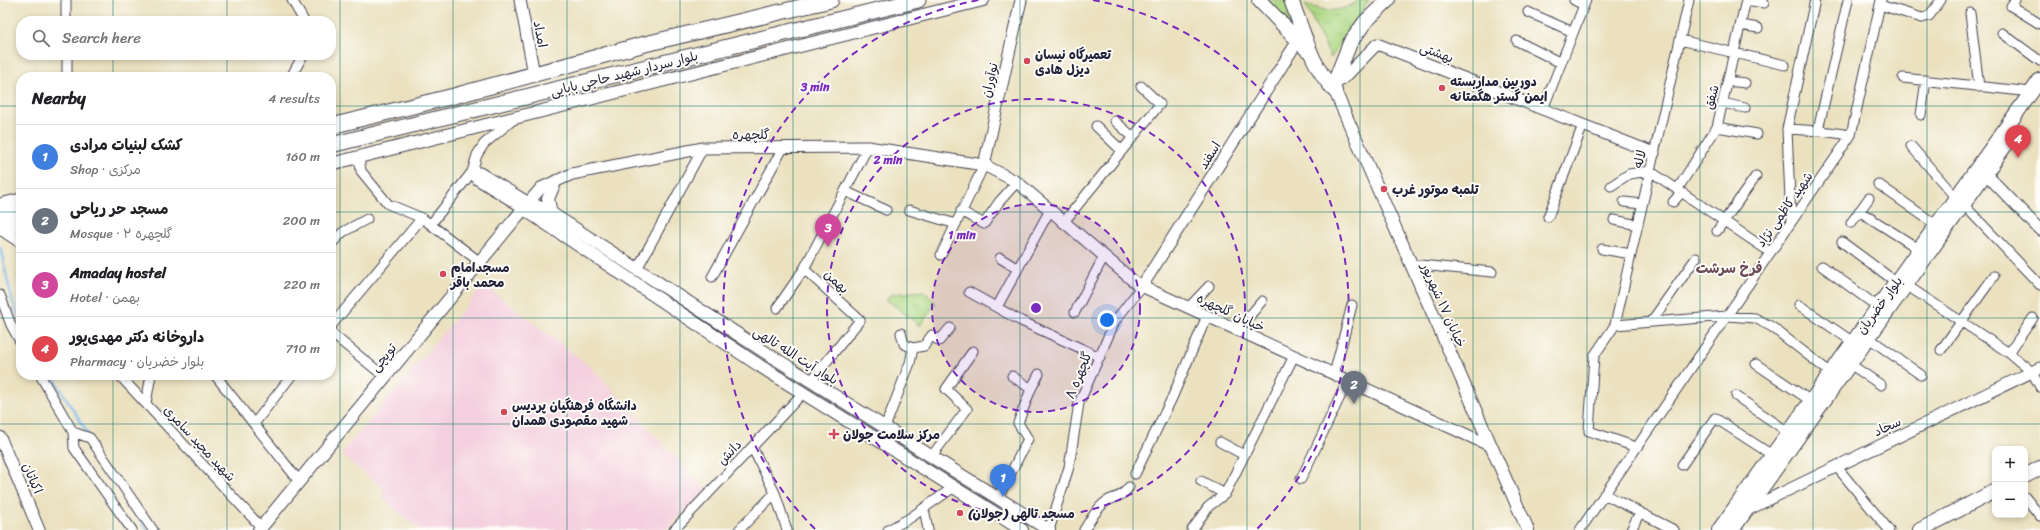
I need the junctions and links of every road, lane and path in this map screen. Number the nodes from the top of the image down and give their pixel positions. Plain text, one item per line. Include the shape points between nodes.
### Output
1 (66, 0) edge
2 (292, 0) edge
3 (520, 0) edge
4 (831, 0) edge
5 (918, 0) edge
6 (983, 0) edge
7 (1021, 0) edge
8 (1259, 0) edge
9 (1291, 0) edge
10 (1298, 0) edge
11 (1388, 0) edge
12 (1574, 0) edge
13 (1689, 0) edge
14 (1746, 0) edge
15 (1815, 0) edge
16 (1848, 0) edge
17 (1941, 0) edge
18 (2015, 0) edge
19 (1880, 2) edge
20 (1585, 3) edge
21 (1764, 4) dead end
22 (1528, 12) dead end
23 (1970, 13) dead end
24 (66, 16) edge
25 (301, 16) edge
26 (751, 18) junction
27 (2040, 24) edge
28 (1741, 25) junction
29 (1758, 28) dead end
30 (1573, 32) junction
31 (2002, 34) dead end
32 (778, 35) junction
33 (1299, 39) junction
34 (1680, 40) junction
35 (754, 41) junction
36 (1517, 41) dead end
37 (780, 51) junction
38 (1735, 52) junction
39 (67, 60) edge
40 (300, 60) edge
41 (1315, 60) junction
42 (2040, 61) edge
43 (1561, 63) junction
44 (1785, 65) dead end
45 (67, 72) edge
46 (294, 72) edge
47 (534, 74) junction
48 (1903, 78) dead end
49 (1728, 80) junction
50 (1926, 80) junction
51 (2040, 80) edge
52 (1745, 84) dead end
53 (1141, 86) dead end
54 (1979, 86) junction
55 (1334, 88) junction
56 (2035, 94) edge
57 (1723, 103) junction
58 (1745, 108) dead end
59 (1543, 109) junction
60 (1921, 116) dead end
61 (517, 117) junction
62 (1115, 121) dead end
63 (336, 125) edge
64 (1583, 125) junction
65 (1096, 126) dead end
66 (1717, 127) junction
67 (1787, 129) junction
68 (1818, 130) junction
69 (1757, 134) dead end
70 (1851, 135) junction
71 (1133, 137) junction
72 (358, 139) junction
73 (336, 144) edge
74 (1911, 146) dead end
75 (868, 147) junction
76 (703, 148) junction
77 (783, 148) junction
78 (1122, 151) junction
79 (1654, 153) junction
80 (359, 157) junction
81 (336, 163) edge
82 (984, 165) junction
83 (1650, 171) junction
84 (472, 172) junction
85 (1985, 173) junction
86 (1756, 176) dead end
87 (555, 182) junction
88 (1017, 182) junction
89 (1878, 184) dead end
90 (1611, 186) dead end
91 (845, 191) junction
92 (1679, 191) junction
93 (1869, 198) dead end
94 (1960, 201) junction
95 (16, 202) edge
96 (1624, 202) dead end
97 (1673, 202) dead end
98 (1642, 204) junction
99 (526, 205) junction
100 (0, 206) edge
101 (886, 210) dead end
102 (909, 210) dead end
103 (1050, 210) junction
104 (16, 211) edge
105 (961, 211) junction
106 (1859, 211) junction
107 (551, 213) junction
108 (0, 215) edge
109 (422, 218) junction
110 (1548, 218) dead end
111 (366, 219) dead end
112 (1614, 220) dead end
113 (1725, 222) junction
114 (1791, 222) junction
115 (1064, 223) junction
116 (1851, 223) dead end
117 (16, 224) edge
118 (431, 224) junction
119 (956, 224) junction
120 (1638, 225) junction
121 (1936, 226) junction
122 (0, 228) edge
123 (2040, 230) edge
124 (1717, 231) dead end
125 (16, 239) edge
126 (336, 239) edge
127 (1842, 242) dead end
128 (1602, 249) dead end
129 (1919, 249) junction
130 (1770, 252) junction
131 (1631, 254) junction
132 (941, 255) dead end
133 (1104, 256) junction
134 (1000, 258) dead end
135 (1696, 258) dead end
136 (480, 262) junction
137 (1410, 264) junction
138 (1822, 266) dead end
139 (637, 269) junction
140 (804, 269) junction
141 (1018, 269) junction
142 (1492, 272) dead end
143 (1994, 276) dead end
144 (712, 277) dead end
145 (1901, 283) junction
146 (2040, 285) edge
147 (1142, 286) junction
148 (1209, 286) dead end
149 (969, 292) dead end
150 (0, 295) edge
151 (1262, 301) dead end
152 (1352, 305) dead end
153 (1799, 305) dead end
154 (997, 307) junction
155 (1878, 307) junction
156 (777, 308) dead end
157 (1189, 308) junction
158 (1075, 312) dead end
159 (1207, 316) junction
160 (1727, 316) junction
161 (2033, 318) dead end
162 (336, 320) edge
163 (1961, 321) junction
164 (1651, 322) junction
165 (1615, 324) junction
166 (950, 328) dead end
167 (1238, 330) junction
168 (901, 333) dead end
169 (16, 334) edge
170 (336, 337) edge
171 (1869, 338) junction
172 (1853, 342) junction
173 (913, 348) junction
174 (1941, 350) dead end
175 (973, 351) dead end
176 (2009, 353) junction
177 (1294, 356) junction
178 (1100, 357) junction
179 (1756, 364) dead end
180 (1850, 364) junction
181 (2036, 370) edge
182 (1831, 373) junction
183 (1039, 374) dead end
184 (1334, 374) junction
185 (1921, 375) dead end
186 (1012, 376) dead end
187 (385, 377) junction
188 (43, 380) edge
189 (124, 380) edge
190 (150, 380) edge
191 (220, 380) edge
192 (288, 380) edge
193 (1348, 380) junction
194 (811, 381) junction
195 (1881, 385) dead end
196 (2040, 387) edge
197 (1031, 389) junction
198 (803, 393) junction
199 (1736, 396) dead end
200 (1811, 401) junction
201 (146, 403) junction
202 (254, 424) junction
203 (885, 427) junction
204 (73, 432) junction
205 (1788, 432) junction
206 (0, 438) edge
207 (1220, 442) dead end
208 (1491, 446) junction
209 (752, 447) junction
210 (1636, 447) junction
211 (1244, 455) junction
212 (1772, 455) junction
213 (931, 457) junction
214 (1682, 465) dead end
215 (1836, 466) junction
216 (2040, 468) edge
217 (1135, 474) dead end
218 (2028, 474) edge
219 (962, 476) junction
220 (1301, 479) dead end
221 (299, 481) junction
222 (1201, 481) dead end
223 (954, 487) junction
224 (1129, 487) dead end
225 (1992, 493) edge
226 (775, 494) junction
227 (1225, 494) junction
228 (1604, 494) junction
229 (998, 498) junction
230 (2028, 501) edge
231 (924, 508) junction
232 (1747, 510) junction
233 (1640, 512) junction
234 (2040, 516) edge
235 (260, 529) edge
236 (1670, 529) edge
237 (40, 530) edge
238 (132, 530) edge
239 (153, 530) edge
240 (674, 530) edge
241 (739, 530) edge
242 (787, 530) edge
243 (888, 530) edge
244 (928, 530) edge
245 (1022, 530) edge
246 (1049, 530) edge
247 (1084, 530) edge
248 (1192, 530) edge
249 (1528, 530) edge
250 (1580, 530) edge
251 (1631, 530) edge
252 (1718, 530) edge
253 (1732, 530) edge
254 (1889, 530) edge
255 (1920, 530) edge

1 - 24 street
2 - 25 street
3 - 47 street, امداد
4 - 26 highway, بلوار سردار شهید حاجی بابایی
5 - 32 highway, بلوار سردار شهید حاجی بابایی
6 - 37 main road
7 - 82 street, نوآوران
8 - 33 main road
9 - 41 main road
10 - 55 main road
11 - 55 main road via 1365,22 1350,43
12 - 20 street
13 - 34 street, لاله
14 - 21 street
14 - 28 street, شفق
15 - 67 street
16 - 68 street
17 - 19 street via 1929,16 1922,18
18 - 27 street via 2011,6
19 - 70 street, شهید کاظمی نژاد
20 - 30 street
22 - 30 street
23 - 54 street
26 - 35 highway
26 - 47 highway, بلوار سردار شهید حاجی بابایی
28 - 29 street
28 - 38 street, شفق
30 - 43 street
31 - 42 street
32 - 35 highway, بلوار سردار شهید حاجی بابایی
32 - 37 main road
33 - 41 main road
33 - 147 street, اسفند
34 - 38 street
34 - 79 street, لاله
35 - 72 highway, بلوار سردار شهید حاجی بابایی
36 - 43 street
37 - 61 main road
38 - 44 street
38 - 49 street, شفق
39 - 45 street
40 - 46 street
41 - 55 main road via 1329,85
43 - 59 street
47 - 63 highway, بلوار سردار شهید حاجی بابایی
48 - 50 street
49 - 52 street
49 - 57 street, شفق
50 - 54 street
50 - 60 street
51 - 56 main road, بلوار خضریان
53 - 71 street via 1160,104
54 - 56 street
55 - 59 street, بهشتی via 1377,44
55 - 137 main road, خیابان ۱۷ شهریور
56 - 85 main road, بلوار خضریان
56 - 94 main road, بلوار خضریان
57 - 58 street
57 - 66 street, شفق
59 - 64 street, بهشتی
61 - 80 main road
61 - 84 street via 484,144 476,155
62 - 71 street
64 - 79 street, بهشتی
64 - 110 street
65 - 78 street
66 - 69 street
66 - 92 street, شفق
67 - 68 street
67 - 114 street
68 - 70 street
70 - 114 street, شهید کاظمی نژاد
71 - 78 street
72 - 73 highway, بلوار سردار شهید حاجی بابایی
72 - 80 main road
74 - 94 street
75 - 77 street, گلچهره
75 - 82 street, گلچهره
75 - 91 street, بهمن
76 - 77 street, گلچهره
76 - 87 street, گلچهره via 595,168
76 - 139 street
77 - 144 street
78 - 115 street
79 - 83 street, لاله
80 - 81 main road
80 - 109 street via 361,171 388,204
82 - 88 street, خیابان گلچهره
82 - 105 street
83 - 90 street via 1629,174
83 - 92 street
83 - 98 street, لاله
84 - 99 street via 477,180
84 - 118 street
85 - 94 main road, بلوار خضریان
85 - 123 street
86 - 113 street
87 - 99 street, گلچهره via 541,188
87 - 107 main road via 548,199
88 - 103 street, خیابان گلچهره
88 - 105 street via 984,224
89 - 121 street
91 - 101 street
91 - 140 street, بهمن
92 - 97 street, شفق
92 - 113 street
93 - 106 street
94 - 121 main road, بلوار خضریان
94 - 145 main road, بلوار خضریان
94 - 146 street
95 - 100 highway
96 - 98 street
98 - 120 street, لاله
99 - 107 main road, بلوار آیت الله تالهی
99 - 136 main road, توپچی
99 - 198 main road
102 - 119 street
103 - 115 street, خیابان گلچهره
103 - 141 street
104 - 108 main road
105 - 119 street
106 - 116 street
106 - 129 street
107 - 139 main road, بلوار آیت الله تالهی
109 - 118 street
109 - 162 street
111 - 126 street
112 - 120 street
113 - 124 street
113 - 130 street
114 - 130 street, شهید کاظمی نژاد
115 - 133 street, خیابان گلچهره
117 - 122 highway
118 - 136 street
119 - 132 street
120 - 131 street, لاله
121 - 129 main road, بلوار خضریان
122 - 125 main road
127 - 145 street
128 - 131 street
129 - 145 main road, بلوار خضریان
130 - 160 street, شهید کاظمی نژاد
131 - 165 street, لاله
133 - 147 street, خیابان گلچهره
133 - 158 street
134 - 141 street
135 - 164 street
136 - 187 main road, توپچی
137 - 142 street
137 - 208 main road, خیابان ۱۷ شهریور
138 - 155 street
139 - 194 main road, بلوار آیت الله تالهی
140 - 156 street
140 - 194 street, بهمن via 860,320
141 - 154 street
143 - 163 street
145 - 155 main road, بلوار خضریان
145 - 163 street
145 - 171 main road, بلوار خضریان
147 - 157 street, خیابان گلچهره
147 - 178 street, گلچهره ۸ via 1116,321
148 - 157 street
149 - 154 street
150 - 169 street
151 - 167 street
152 - 184 street
153 - 172 street
154 - 178 street via 1021,321
155 - 172 main road, بلوار خضریان
157 - 159 street, خیابان گلچهره
159 - 167 street, خیابان گلچهره
159 - 217 street via 1172,398
160 - 164 street
160 - 182 street via 1755,318 1772,327
160 - 210 street, شهید کاظمی نژاد
161 - 176 street
163 - 174 street
163 - 176 street
164 - 165 street
165 - 210 street via 1594,356 1589,431
166 - 173 street via 939,341 932,335 924,346
167 - 177 street, خیابان گلچهره
168 - 173 street via 904,344
170 - 187 street
171 - 180 main road, بلوار خضریان
171 - 185 street
172 - 182 main road, بلوار خضریان
173 - 203 street via 910,363
175 - 213 street via 946,390 967,409
176 - 181 street
177 - 184 street, خیابان گلچهره
177 - 211 street
178 - 246 street, گلچهره ۸ via 1079,404 1069,467
179 - 200 street
180 - 195 street
180 - 232 main road, بلوار خضریان
181 - 196 street
181 - 215 street, سجاد
182 - 200 main road, بلوار خضریان
183 - 197 street
184 - 193 street, خیابان گلچهره
186 - 197 street
187 - 221 main road, توپچی
188 - 204 street
189 - 201 street, شهید مجید سامری
190 - 201 street
191 - 202 street
192 - 202 street
193 - 208 street, خیابان گلچهره
193 - 220 street
194 - 203 main road, بلوار آیت الله تالهی
197 - 229 street via 1018,423 1028,439
198 - 209 street, دانش
198 - 223 main road
199 - 205 street
200 - 205 main road, بلوار خضریان
201 - 235 street, شهید مجید سامری
202 - 221 street
203 - 213 main road, بلوار آیت الله تالهی
204 - 238 street via 74,448
204 - 239 street via 90,438
205 - 212 main road, بلوار خضریان
206 - 237 street, اکباتان
207 - 211 street
208 - 249 main road, خیابان ۱۷ شهریور
209 - 226 street
209 - 240 street, دانش
210 - 228 street, شهید کاظمی نژاد
211 - 227 street
212 - 214 street via 1715,418
212 - 252 main road, بلوار خضریان
213 - 219 main road, بلوار آیت الله تالهی
215 - 232 street, سجاد
215 - 254 street
216 - 218 main road
219 - 223 main road
219 - 229 main road, بلوار آیت الله تالهی
221 - 235 main road, توپچی
222 - 227 street
223 - 231 street
223 - 245 main road
224 - 247 street via 1123,495 1100,506
225 - 255 main road
226 - 241 street
226 - 242 street
227 - 248 street via 1208,507
228 - 233 street
228 - 250 street, شهید کاظمی نژاد
229 - 246 main road, بلوار آیت الله تالهی
230 - 234 street
231 - 243 street
231 - 244 street
232 - 253 main road, بلوار خضریان
233 - 236 street
233 - 251 street

